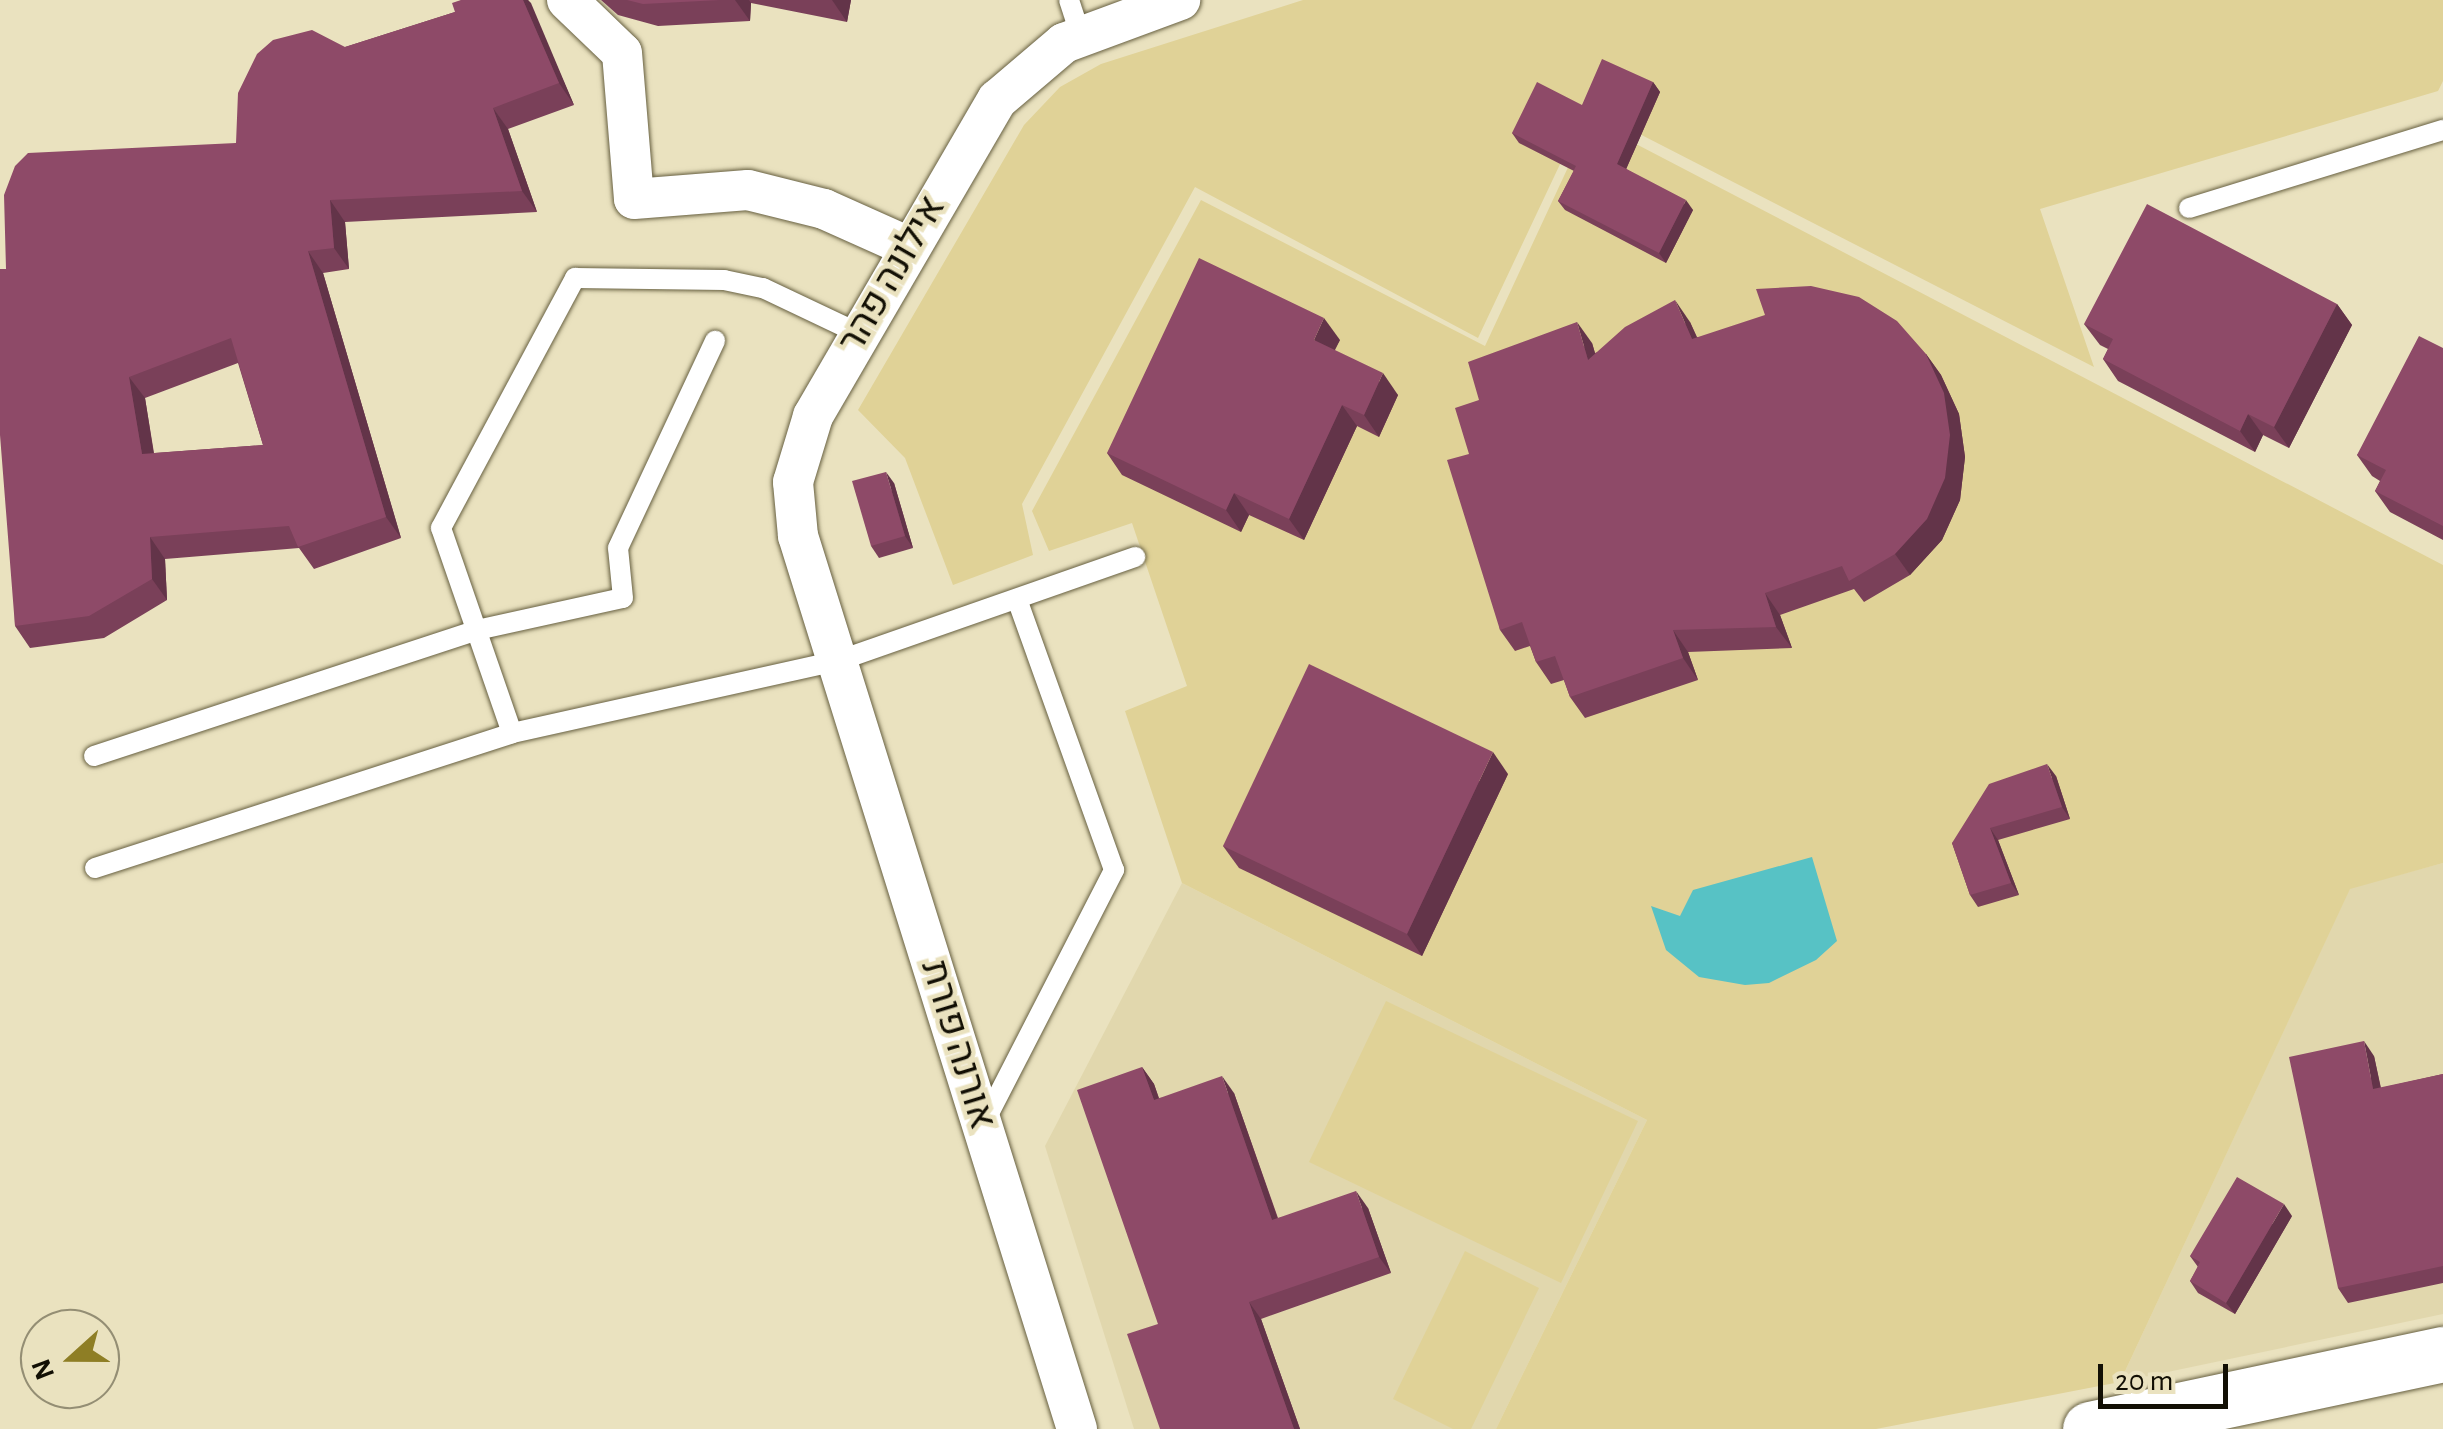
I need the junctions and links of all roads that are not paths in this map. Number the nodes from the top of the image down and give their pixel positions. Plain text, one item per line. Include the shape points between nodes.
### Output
1 (568, 0) edge
2 (1180, 0) edge
3 (1075, 17) edge
4 (2443, 130) edge
5 (2189, 208) dead end
6 (910, 246) junction
7 (860, 334) junction
8 (715, 342) dead end
9 (1135, 557) dead end
10 (1017, 599) junction
11 (477, 630) junction
12 (838, 661) junction
13 (512, 733) junction
14 (94, 756) dead end
15 (95, 868) dead end
16 (982, 1126) junction
17 (2443, 1354) edge
18 (1077, 1429) edge
19 (2090, 1429) edge

1 - 6 street via 622,53 634,200 748,190 824,208
2 - 3 street, אילונה פהר
3 - 6 street, אילונה פהר via 997,100
4 - 5 lane
6 - 7 street, אילונה פהר
7 - 11 lane via 763,288 724,280 575,278 441,528
7 - 12 street, אילונה פהר via 805,434 793,482 798,536
8 - 11 lane via 618,548 622,598
9 - 10 lane
10 - 12 lane
10 - 16 lane via 1114,870
11 - 13 lane
11 - 14 lane
12 - 13 lane
12 - 16 street, אורנה פורת
13 - 15 lane
16 - 18 street, אורנה פורת
17 - 19 street

